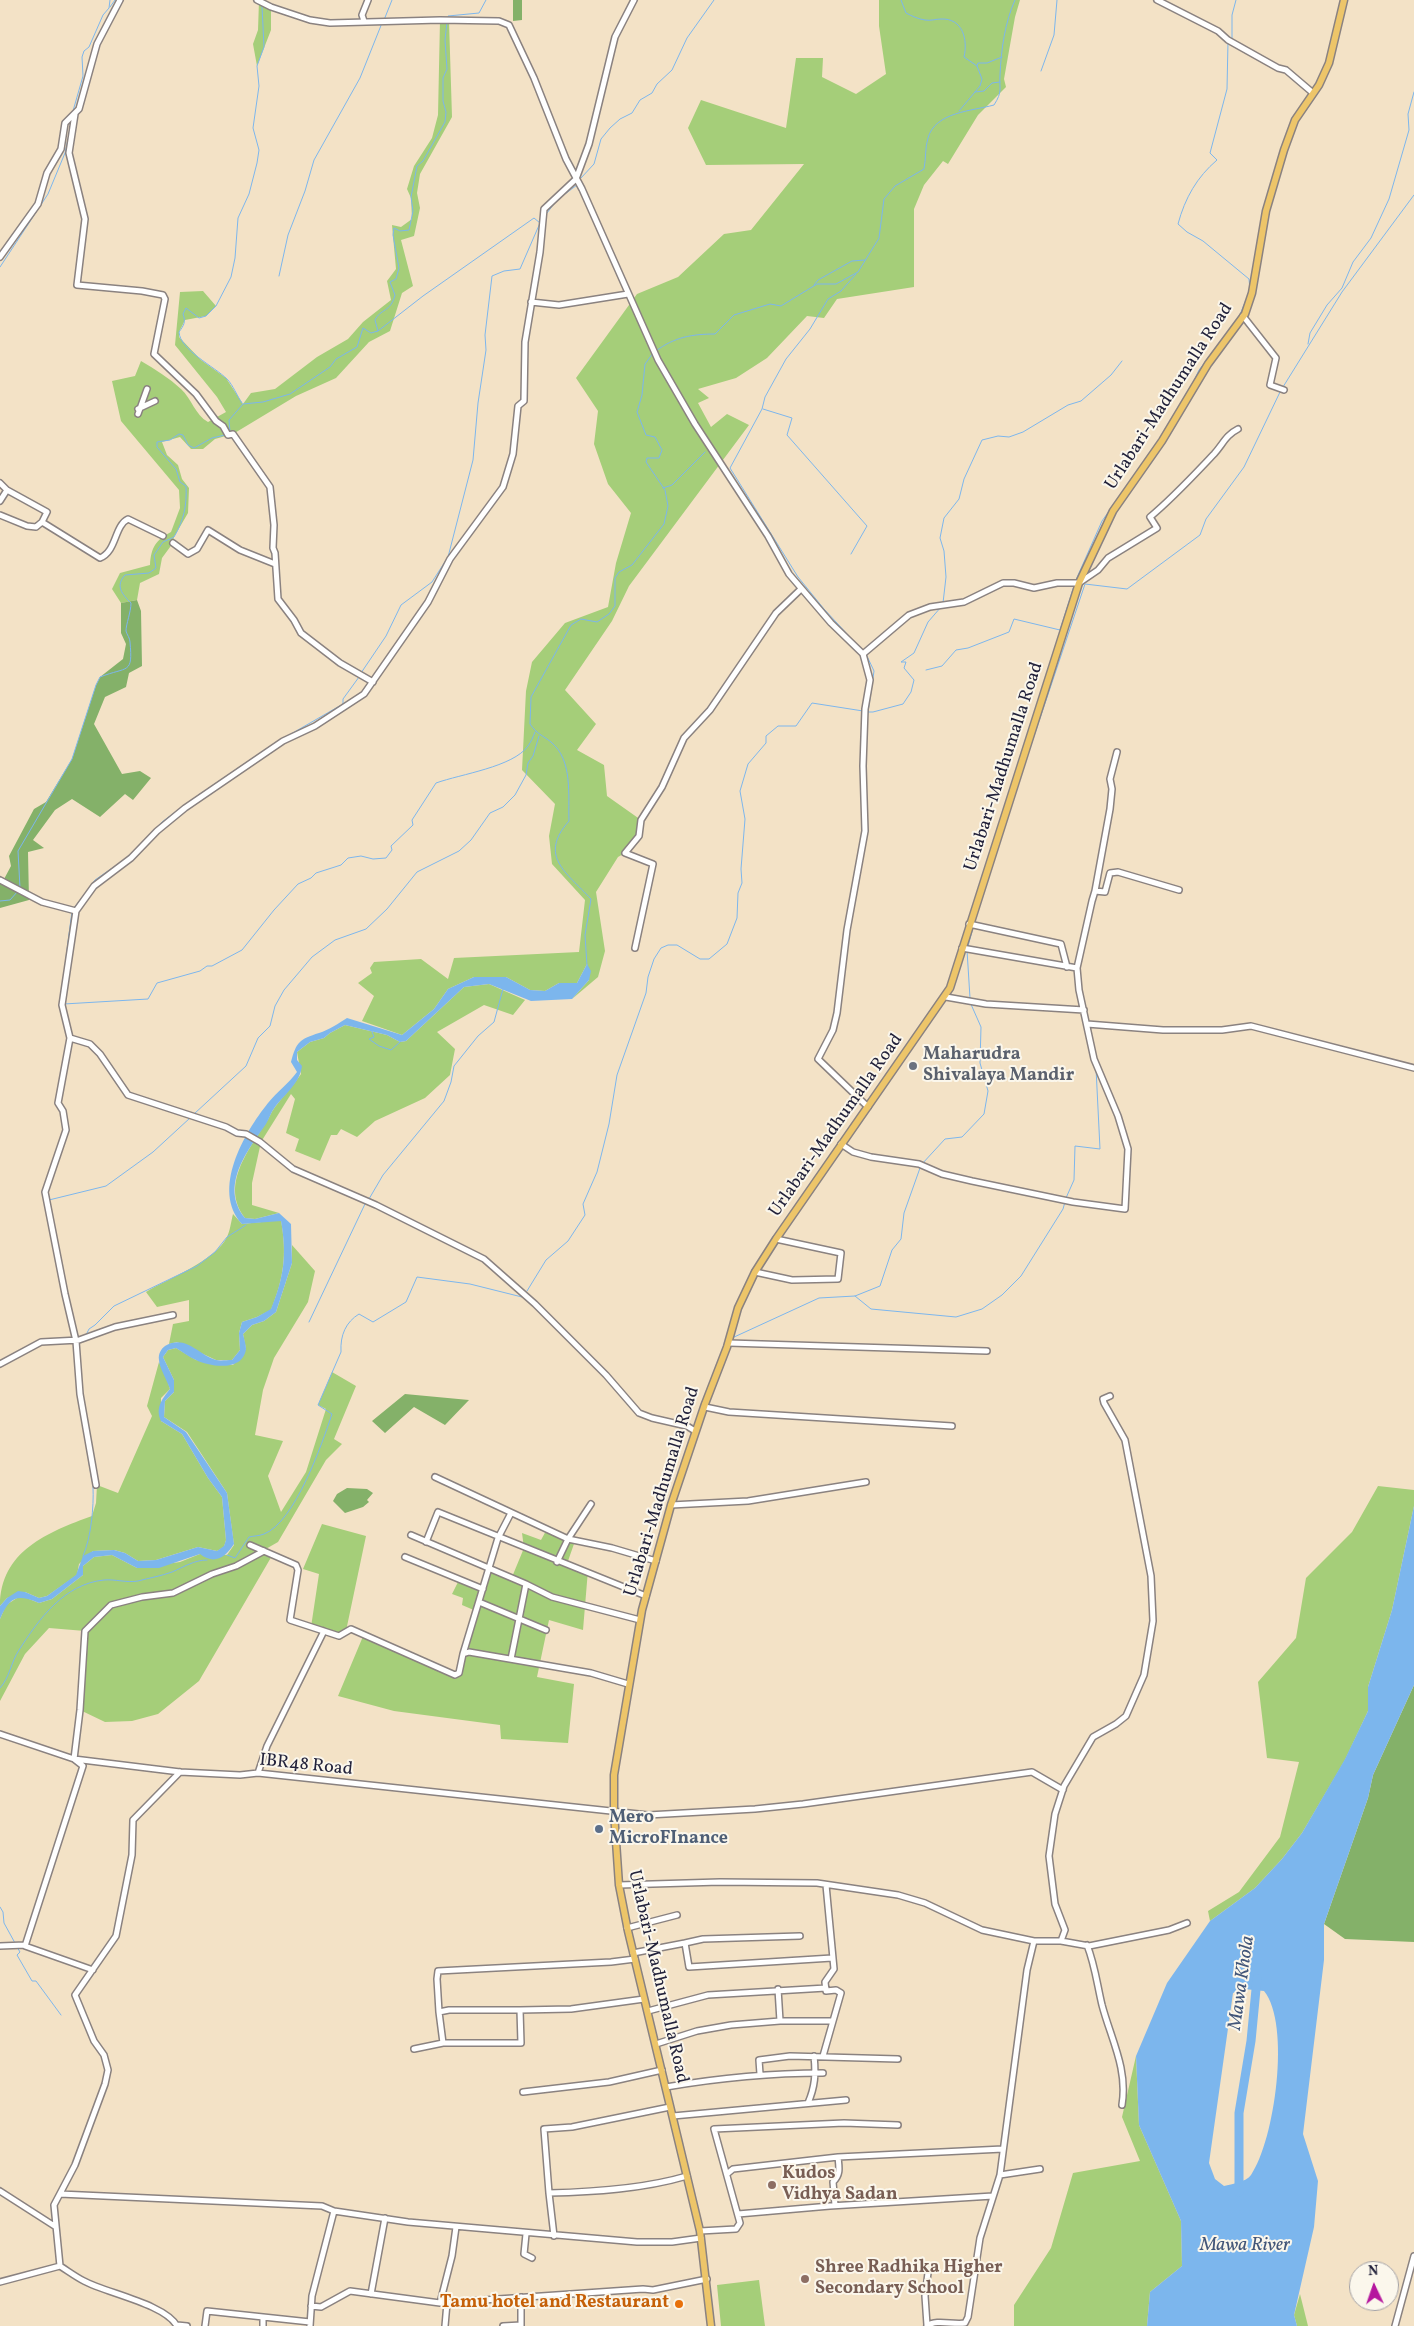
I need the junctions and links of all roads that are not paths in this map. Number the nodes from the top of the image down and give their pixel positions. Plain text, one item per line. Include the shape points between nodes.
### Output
1 (120, 0) edge
2 (257, 0) edge
3 (368, 0) edge
4 (634, 0) edge
5 (1158, 0) edge
6 (1344, 0) edge
7 (364, 21) junction
8 (1313, 94) junction
9 (75, 114) junction
10 (576, 179) junction
11 (0, 257) edge
12 (628, 294) junction
13 (532, 302) junction
14 (1243, 316) junction
15 (146, 389) dead end
16 (1284, 390) dead end
17 (155, 400) dead end
18 (1238, 428) dead end
19 (0, 483) edge
20 (7, 490) junction
21 (1, 498) edge
22 (0, 515) edge
23 (42, 522) junction
24 (163, 536) dead end
25 (173, 543) dead end
26 (275, 564) junction
27 (1079, 583) junction
28 (801, 589) junction
29 (863, 654) junction
30 (373, 682) junction
31 (1117, 752) dead end
32 (0, 880) edge
33 (1179, 890) dead end
34 (1096, 891) junction
35 (76, 912) junction
36 (969, 924) junction
37 (634, 948) dead end
38 (962, 948) junction
39 (1067, 967) junction
40 (1077, 968) junction
41 (946, 997) junction
42 (1084, 1010) junction
43 (1087, 1024) junction
44 (70, 1038) junction
45 (1414, 1068) edge
46 (868, 1107) junction
47 (841, 1144) junction
48 (776, 1239) junction
49 (755, 1272) junction
50 (173, 1315) dead end
51 (76, 1341) junction
52 (729, 1343) junction
53 (987, 1351) dead end
54 (0, 1364) edge
55 (1110, 1396) dead end
56 (705, 1404) junction
57 (952, 1426) dead end
58 (696, 1431) junction
59 (435, 1476) dead end
60 (866, 1482) dead end
61 (96, 1485) dead end
62 (591, 1504) dead end
63 (671, 1505) junction
64 (511, 1513) junction
65 (411, 1535) dead end
66 (498, 1538) junction
67 (568, 1539) junction
68 (426, 1542) junction
69 (250, 1545) dead end
70 (264, 1550) junction
71 (405, 1557) dead end
72 (656, 1561) junction
73 (558, 1562) junction
74 (490, 1568) junction
75 (526, 1584) junction
76 (483, 1589) junction
77 (646, 1596) junction
78 (479, 1602) junction
79 (518, 1619) junction
80 (640, 1620) junction
81 (546, 1630) dead end
82 (324, 1631) junction
83 (463, 1654) junction
84 (511, 1659) junction
85 (628, 1684) junction
86 (0, 1734) edge
87 (74, 1759) junction
88 (180, 1772) junction
89 (258, 1773) junction
90 (1063, 1790) junction
91 (614, 1812) junction
92 (826, 1884) junction
93 (619, 1885) junction
94 (677, 1915) dead end
95 (1187, 1923) dead end
96 (627, 1928) junction
97 (800, 1936) dead end
98 (1034, 1941) junction
99 (1061, 1941) junction
100 (685, 1943) junction
101 (26, 1945) junction
102 (0, 1946) edge
103 (1086, 1946) junction
104 (634, 1956) junction
105 (832, 1958) junction
106 (93, 1970) junction
107 (826, 1988) junction
108 (778, 1989) junction
109 (644, 1999) junction
110 (520, 2010) junction
111 (648, 2011) junction
112 (439, 2012) junction
113 (780, 2021) junction
114 (832, 2021) junction
115 (443, 2043) junction
116 (656, 2044) junction
117 (414, 2049) dead end
118 (814, 2056) junction
119 (823, 2056) junction
120 (898, 2059) dead end
121 (662, 2070) junction
122 (816, 2073) junction
123 (823, 2073) dead end
124 (760, 2074) junction
125 (666, 2087) junction
126 (523, 2092) dead end
127 (846, 2100) dead end
128 (808, 2104) junction
129 (1122, 2105) dead end
130 (670, 2107) junction
131 (673, 2116) junction
132 (898, 2125) dead end
133 (1002, 2149) junction
134 (838, 2157) junction
135 (1040, 2169) dead end
136 (727, 2174) junction
137 (1000, 2175) junction
138 (687, 2176) junction
139 (0, 2191) edge
140 (549, 2193) junction
141 (60, 2194) junction
142 (993, 2196) junction
143 (835, 2206) junction
144 (334, 2211) junction
145 (738, 2214) junction
146 (385, 2218) junction
147 (456, 2226) junction
148 (56, 2228) junction
149 (526, 2234) junction
150 (701, 2234) junction
151 (554, 2236) junction
152 (1414, 2256) edge
153 (532, 2258) dead end
154 (60, 2266) junction
155 (928, 2273) dead end
156 (707, 2279) junction
157 (0, 2282) edge
158 (371, 2294) junction
159 (521, 2297) junction
160 (440, 2303) junction
161 (447, 2303) junction
162 (311, 2306) junction
163 (263, 2317) junction
164 (310, 2324) edge
165 (521, 2325) edge
166 (177, 2326) edge
167 (187, 2326) edge
168 (205, 2326) edge
169 (263, 2326) edge
170 (446, 2326) edge
171 (503, 2326) edge
172 (711, 2326) edge
173 (927, 2326) edge
174 (1395, 2326) edge

1 - 9 street via 98,44
2 - 7 street via 310,20 330,23
3 - 7 street via 362,15
4 - 10 street via 615,37 589,144
5 - 8 street via 1286,70
6 - 8 main road, Urlabari-Madhumalla Road via 1329,63
7 - 10 street via 499,21 509,25
8 - 14 main road, Urlabari-Madhumalla Road via 1295,120 1284,150 1266,211 1252,294
9 - 11 street via 65,123 61,149 47,174 38,204
9 - 26 street via 69,153 85,219 77,285 163,295 165,299 154,354 196,394 228,435 234,434 268,484
10 - 12 street
10 - 13 street via 544,209
12 - 13 street via 559,305
12 - 28 street via 658,360 695,424
13 - 30 street via 526,342 524,401 518,406 513,454 503,487 450,559 428,602
14 - 16 street via 1276,358 1270,385
14 - 27 main road, Urlabari-Madhumalla Road via 1113,511
15 - 17 street via 138,412
18 - 27 street via 1228,434 1194,476 1150,517 1156,528 1108,558 1098,570
19 - 20 street
20 - 21 street
20 - 23 street via 47,512
22 - 23 street via 27,526 36,527
23 - 24 street via 100,558 111,549 128,519
25 - 26 street via 188,554 193,553 208,530 240,550
26 - 30 street via 278,599 294,618 301,633 340,663
27 - 29 street via 1034,588 1002,583 964,602 930,607 909,615
27 - 36 main road, Urlabari-Madhumalla Road
28 - 29 street
28 - 37 street via 776,613 710,710 684,738 662,787 641,820 638,836 625,853 653,864
29 - 46 street via 870,680 865,710 865,831 847,930 838,1013 818,1059
30 - 35 street via 364,694 316,726 284,741 185,808 94,886
31 - 34 street via 1110,779 1110,809
32 - 35 street via 42,902
33 - 34 street via 1112,872 1106,892
34 - 40 street
35 - 44 street via 62,1005
36 - 38 main road, Urlabari-Madhumalla Road
36 - 39 street via 1061,944
38 - 39 street
38 - 41 main road, Urlabari-Madhumalla Road
39 - 40 street
40 - 42 street
41 - 42 street via 986,1004
41 - 46 main road, Urlabari-Madhumalla Road
42 - 43 street
43 - 45 street via 1163,1030 1222,1030 1251,1026
43 - 47 street via 1094,1059 1128,1149 1125,1208 1073,1202 972,1181 919,1164 853,1152
44 - 51 street via 58,1103 66,1130 45,1192
44 - 58 street via 90,1044 128,1095 246,1134 293,1169 484,1259 535,1304 639,1413
46 - 47 main road, Urlabari-Madhumalla Road
47 - 48 main road, Urlabari-Madhumalla Road
48 - 49 main road, Urlabari-Madhumalla Road
48 - 49 street via 841,1254 838,1280 792,1280
49 - 52 main road, Urlabari-Madhumalla Road via 738,1308
50 - 51 street via 114,1327
51 - 54 street via 41,1342
51 - 61 street via 80,1394
52 - 53 street
52 - 56 main road, Urlabari-Madhumalla Road
55 - 90 street via 1103,1399 1125,1440 1151,1576 1153,1620 1144,1675 1126,1716 1092,1736
56 - 57 street via 705,1407 729,1412
56 - 58 main road, Urlabari-Madhumalla Road
58 - 63 main road, Urlabari-Madhumalla Road
59 - 64 street
60 - 63 street via 736,1503
62 - 67 street
63 - 72 main road, Urlabari-Madhumalla Road
64 - 66 street
64 - 67 street
65 - 68 street
66 - 68 street via 438,1512
66 - 73 street
66 - 74 street
67 - 72 street
67 - 73 street
68 - 74 street
69 - 70 street
70 - 82 street via 296,1564 298,1570 290,1620
70 - 87 street via 174,1593 142,1597 111,1606 85,1631
71 - 76 street
72 - 77 main road, Urlabari-Madhumalla Road
73 - 77 street
74 - 75 street
74 - 76 street
75 - 79 street
75 - 80 street via 552,1597
76 - 78 street
77 - 80 main road, Urlabari-Madhumalla Road
78 - 79 street
78 - 83 street
79 - 81 street
79 - 84 street
80 - 85 main road, Urlabari-Madhumalla Road
82 - 83 street via 339,1636 351,1628 455,1675 459,1673
82 - 89 street via 267,1746
83 - 84 street via 469,1652
84 - 85 street via 591,1673
85 - 91 main road, Urlabari-Madhumalla Road via 614,1775
86 - 87 street, IBR48 Road
87 - 88 street, IBR48 Road
87 - 101 street via 83,1766
88 - 89 street, IBR48 Road
88 - 106 street via 133,1820 132,1855 116,1936
89 - 91 street, IBR48 Road
90 - 91 street, IBR48 Road via 1032,1772 755,1809 648,1815
90 - 99 street via 1048,1856 1056,1904 1065,1930
91 - 93 main road, Urlabari-Madhumalla Road
92 - 93 street via 720,1882
92 - 98 street via 898,1895 925,1903 982,1930
92 - 105 street
93 - 96 main road, Urlabari-Madhumalla Road
94 - 96 street
95 - 103 street via 1169,1930
96 - 104 main road, Urlabari-Madhumalla Road
97 - 100 street via 703,1939
98 - 99 street
98 - 133 street via 1027,1970
99 - 103 street
100 - 104 street
100 - 105 street via 689,1967
101 - 102 street
101 - 106 street
103 - 129 street via 1094,1961 1101,2002 1123,2072 1125,2089
104 - 109 main road, Urlabari-Madhumalla Road
104 - 112 street via 611,1962 438,1971
105 - 107 street via 834,1969 825,1982
106 - 141 street via 75,1995 108,2070 75,2166
107 - 108 street
107 - 114 street via 826,1991 841,1993
108 - 111 street via 708,1995
108 - 113 street
109 - 110 street via 571,2009
109 - 111 main road, Urlabari-Madhumalla Road
110 - 112 street
110 - 115 street via 521,2043
111 - 116 main road, Urlabari-Madhumalla Road
112 - 115 street
113 - 114 street
113 - 116 street via 697,2031
114 - 119 street
115 - 117 street
116 - 121 main road, Urlabari-Madhumalla Road
118 - 119 street
118 - 122 street
118 - 124 street via 760,2060
119 - 120 street
121 - 125 main road, Urlabari-Madhumalla Road
121 - 126 street via 609,2082
122 - 123 street
122 - 124 street
122 - 128 street via 815,2088
124 - 125 street
125 - 130 main road, Urlabari-Madhumalla Road
127 - 128 street
128 - 131 street
130 - 131 main road, Urlabari-Madhumalla Road
130 - 140 street via 572,2127 544,2129
131 - 138 main road, Urlabari-Madhumalla Road
132 - 136 street via 844,2123 714,2129
133 - 134 street
133 - 137 street
134 - 136 street via 734,2169
134 - 143 street via 839,2171 833,2182
135 - 137 street
136 - 145 street
137 - 142 street
138 - 140 street via 671,2181
138 - 150 main road, Urlabari-Madhumalla Road
139 - 148 street
140 - 151 street
141 - 144 street via 312,2205
141 - 148 street via 54,2205
142 - 143 street
142 - 173 street via 980,2238 965,2323 934,2322
143 - 145 street
144 - 146 street
144 - 162 street
145 - 150 street via 740,2223 736,2229
146 - 147 street
146 - 158 street
147 - 149 street
147 - 160 street
148 - 154 street
149 - 151 street
149 - 153 street via 524,2254
150 - 151 street via 672,2242
150 - 156 main road, Urlabari-Madhumalla Road
152 - 174 street
154 - 157 street
154 - 166 street via 84,2281 140,2302 173,2319
155 - 173 street via 925,2296
156 - 159 street via 653,2290 643,2288
156 - 172 main road, Urlabari-Madhumalla Road
158 - 160 street
158 - 162 street via 350,2291 321,2307
159 - 161 street
159 - 165 street
160 - 161 street
161 - 170 street
162 - 164 street
163 - 164 street
163 - 168 street via 207,2311
163 - 169 street
165 - 171 street
166 - 167 street

